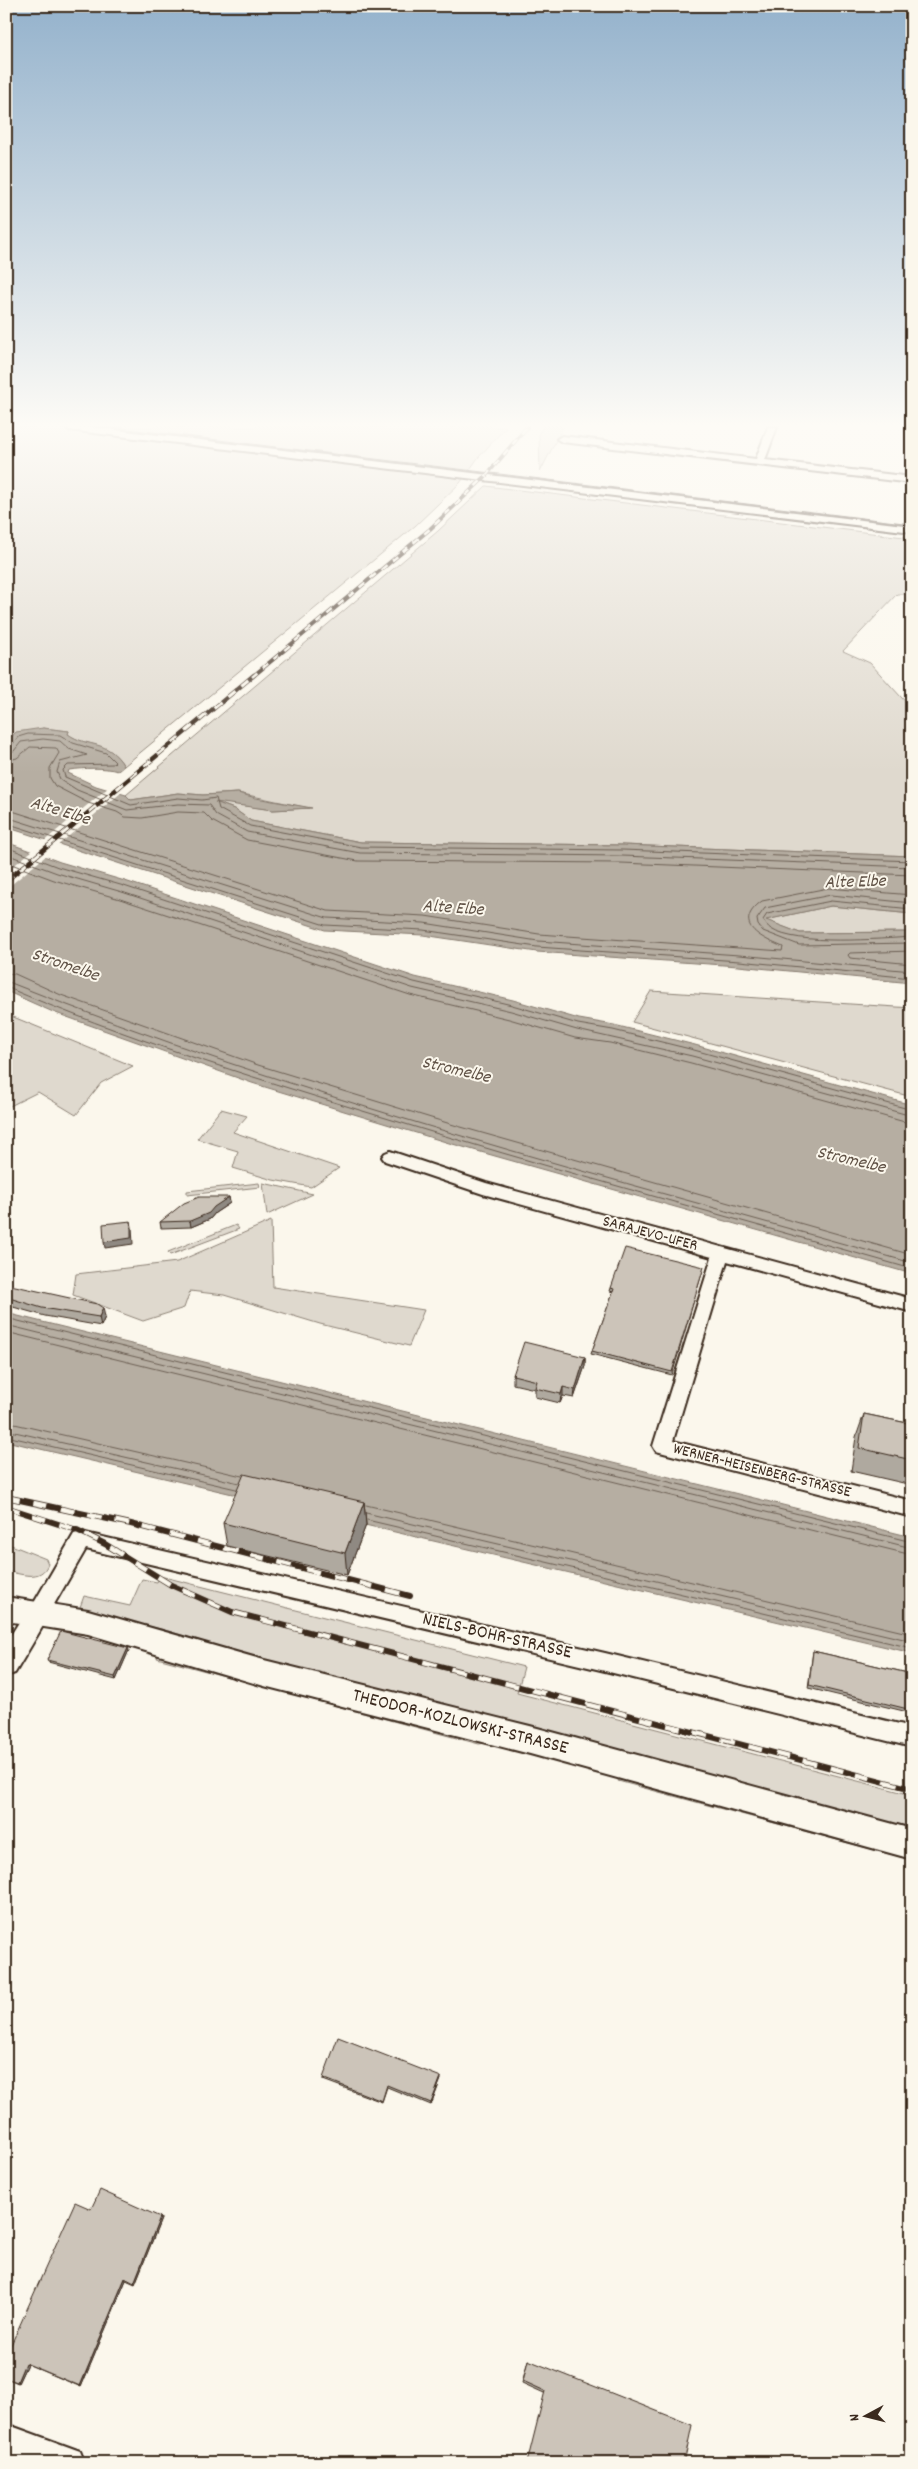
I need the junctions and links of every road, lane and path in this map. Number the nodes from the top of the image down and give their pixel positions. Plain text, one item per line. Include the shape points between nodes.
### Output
1 (390, 1157) dead end
2 (721, 1253) junction
3 (912, 1306) edge
4 (912, 1509) edge
5 (6, 1609) edge
6 (38, 1614) junction
7 (6, 1665) edge
8 (912, 1737) edge
9 (912, 1844) edge
10 (6, 2441) edge
11 (68, 2463) edge

1 - 2 street, SARAJEVO-UFER via 483,1188
2 - 3 street, SARAJEVO-UFER
2 - 4 street, WERNER-HEISENBERG-STRASSE via 662,1446
5 - 6 main road, THEODOR-KOZLOWSKI-STRASSE
6 - 7 street
6 - 8 street, NIELS-BOHR-STRASSE via 80,1540
6 - 9 main road, THEODOR-KOZLOWSKI-STRASSE via 88,1622 264,1673 530,1740
10 - 11 street

